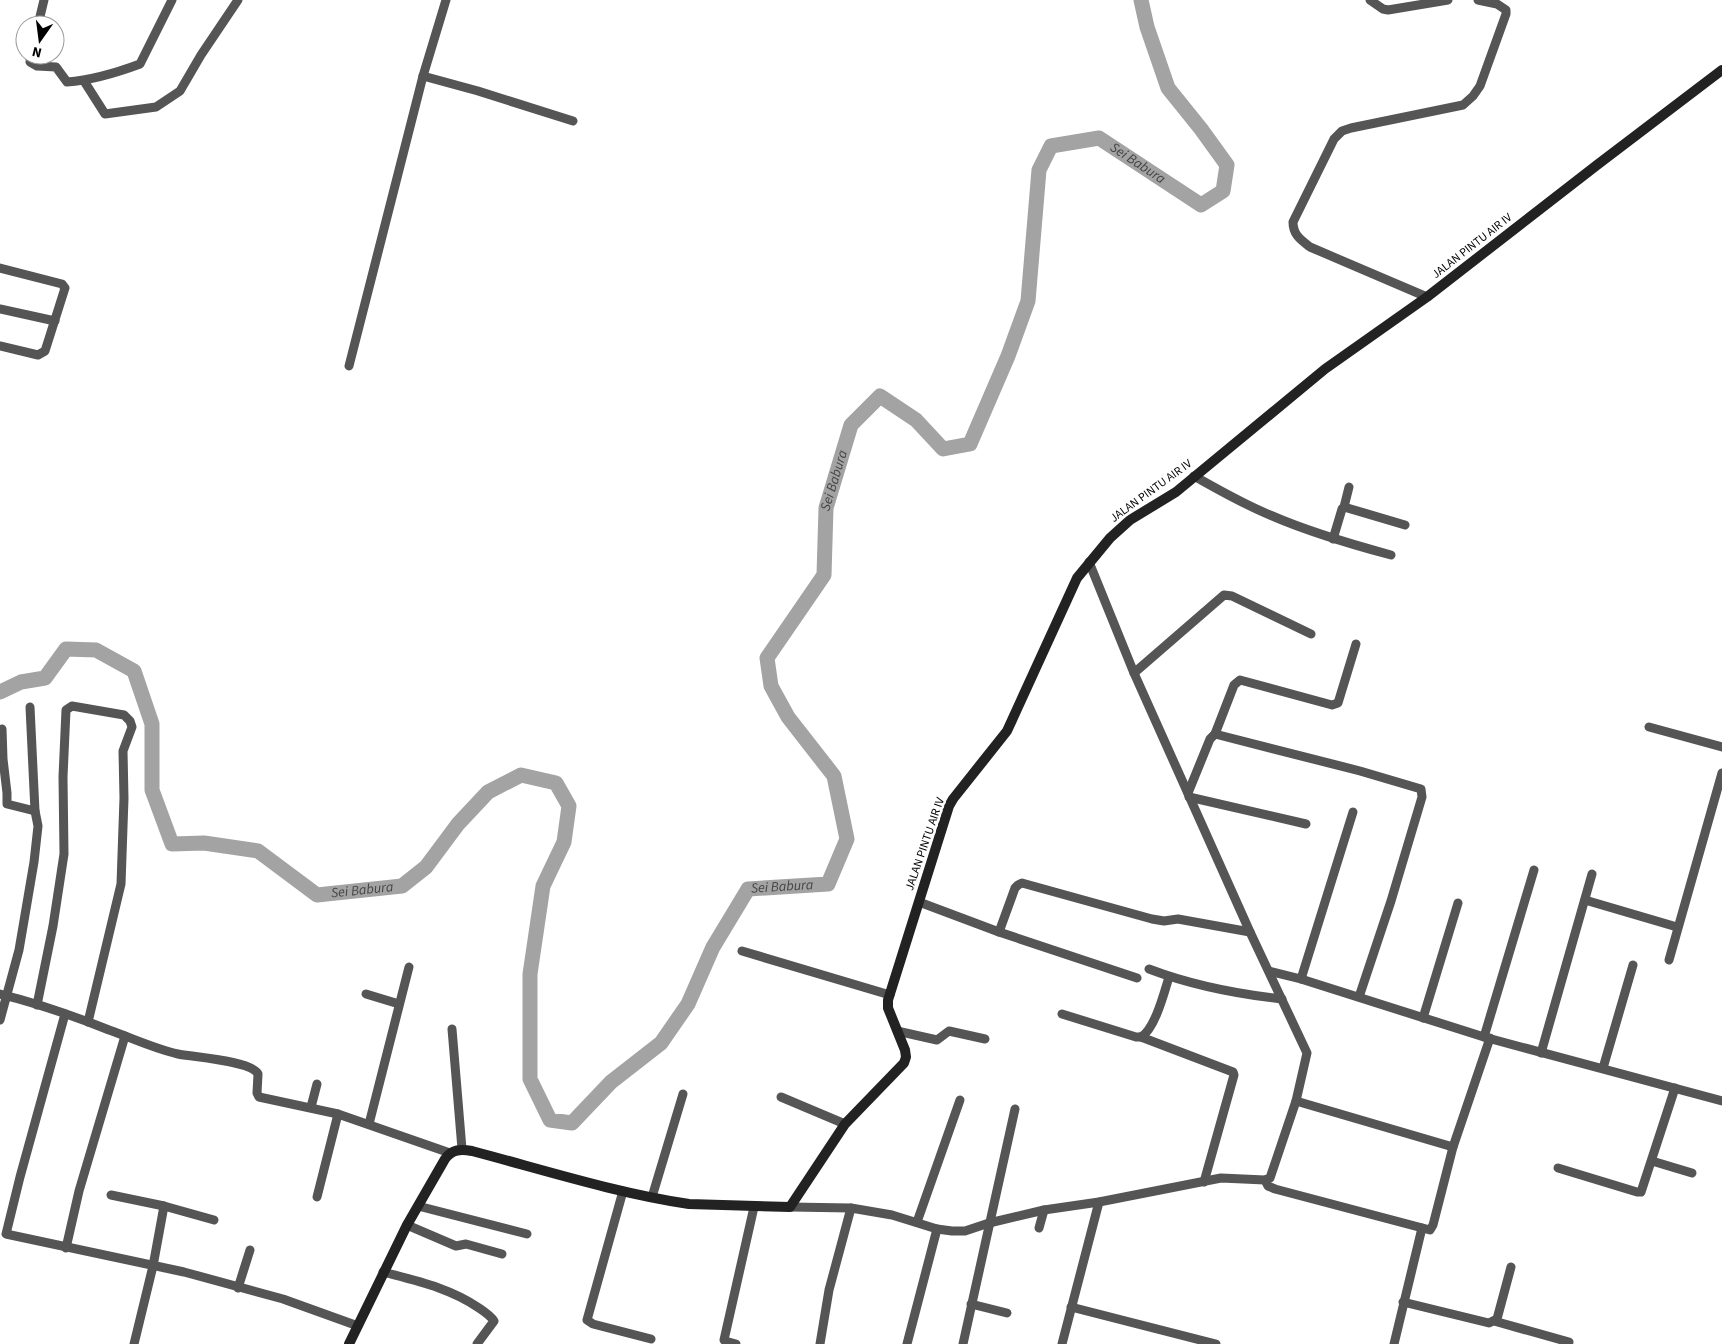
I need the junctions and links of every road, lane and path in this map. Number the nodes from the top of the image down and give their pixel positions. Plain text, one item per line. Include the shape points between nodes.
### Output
1 (44, 0) edge
2 (172, 0) edge
3 (238, 0) edge
4 (446, 0) edge
5 (1370, 0) edge
6 (1448, 0) edge
7 (1478, 0) edge
8 (40, 15) edge
9 (35, 65) edge
10 (1722, 70) edge
11 (423, 76) junction
12 (84, 80) junction
13 (573, 121) dead end
14 (0, 268) edge
15 (1427, 297) junction
16 (0, 309) edge
17 (55, 321) junction
18 (0, 346) edge
19 (350, 366) dead end
20 (1194, 476) junction
21 (1349, 487) dead end
22 (1344, 507) junction
23 (1405, 524) dead end
24 (1332, 540) junction
25 (1391, 555) dead end
26 (1089, 562) junction
27 (1311, 634) dead end
28 (1356, 644) dead end
29 (1134, 673) junction
30 (30, 707) dead end
31 (1649, 727) dead end
32 (2, 729) dead end
33 (1214, 734) junction
34 (1722, 747) edge
35 (1722, 773) edge
36 (1189, 795) junction
37 (34, 811) junction
38 (1353, 812) dead end
39 (1306, 824) dead end
40 (1534, 870) dead end
41 (1592, 874) dead end
42 (1585, 900) junction
43 (919, 902) junction
44 (1458, 903) dead end
45 (1677, 927) junction
46 (999, 932) junction
47 (1250, 932) junction
48 (742, 951) dead end
49 (1669, 960) dead end
50 (1633, 965) dead end
51 (409, 967) dead end
52 (1149, 969) dead end
53 (1269, 971) junction
54 (1169, 977) junction
55 (1137, 978) dead end
56 (1301, 979) junction
57 (366, 994) dead end
58 (3, 995) edge
59 (890, 995) junction
60 (1360, 997) junction
61 (1282, 999) junction
62 (400, 1004) junction
63 (37, 1005) junction
64 (65, 1014) junction
65 (1062, 1014) dead end
66 (1423, 1018) junction
67 (0, 1020) edge
68 (88, 1022) junction
69 (452, 1029) dead end
70 (897, 1031) junction
71 (125, 1036) junction
72 (1487, 1037) junction
73 (1141, 1038) junction
74 (985, 1039) dead end
75 (1540, 1053) junction
76 (1603, 1068) junction
77 (317, 1084) dead end
78 (1675, 1088) junction
79 (684, 1094) dead end
80 (781, 1097) dead end
81 (960, 1100) dead end
82 (1296, 1101) junction
83 (1722, 1101) edge
84 (311, 1107) junction
85 (1015, 1109) dead end
86 (338, 1114) junction
87 (369, 1124) junction
88 (845, 1124) junction
89 (1453, 1148) junction
90 (462, 1149) junction
91 (450, 1154) junction
92 (1652, 1161) junction
93 (1558, 1168) dead end
94 (1692, 1173) dead end
95 (1265, 1180) junction
96 (1204, 1182) junction
97 (623, 1191) junction
98 (111, 1195) dead end
99 (317, 1197) dead end
100 (652, 1197) junction
101 (1099, 1202) junction
102 (164, 1206) junction
103 (418, 1206) junction
104 (754, 1206) junction
105 (790, 1207) junction
106 (851, 1208) junction
107 (1044, 1210) junction
108 (214, 1220) dead end
109 (917, 1222) junction
110 (989, 1223) junction
111 (407, 1225) junction
112 (1039, 1228) dead end
113 (1422, 1228) junction
114 (937, 1229) junction
115 (528, 1234) dead end
116 (66, 1248) junction
117 (250, 1250) dead end
118 (502, 1254) dead end
119 (152, 1266) junction
120 (1511, 1268) dead end
121 (383, 1272) junction
122 (238, 1288) junction
123 (1403, 1302) junction
124 (971, 1304) junction
125 (1072, 1307) junction
126 (1007, 1313) dead end
127 (1494, 1321) junction
128 (358, 1326) junction
129 (651, 1339) dead end
130 (1569, 1342) dead end
131 (134, 1344) edge
132 (349, 1344) edge
133 (477, 1344) edge
134 (736, 1344) edge
135 (820, 1344) edge
136 (907, 1344) edge
137 (963, 1344) edge
138 (1062, 1344) edge
139 (1216, 1344) edge
140 (1394, 1344) edge

1 - 8 street
2 - 12 street via 140,64
3 - 12 street via 180,92 156,107 105,114
4 - 11 street
5 - 6 street via 1388,10
7 - 15 street via 1497,4 1506,10 1506,14 1480,86 1473,96 1463,105 1342,131 1334,138 1293,222 1298,237 1310,247
9 - 12 street via 56,67 67,82
10 - 15 main road, JALAN PINTU AIR IV
11 - 13 street
11 - 19 street
14 - 17 street via 65,286
15 - 20 main road, JALAN PINTU AIR IV via 1325,370
16 - 17 street
17 - 18 street via 41,355
20 - 24 street via 1252,508
20 - 26 main road, JALAN PINTU AIR IV via 1176,492 1130,520
21 - 22 street
22 - 23 street
22 - 24 street
24 - 25 street
26 - 29 street
26 - 43 main road, JALAN PINTU AIR IV via 1077,578 1008,731 949,806
27 - 29 street via 1224,595
28 - 33 street via 1336,705 1240,680 1234,685
29 - 36 street
30 - 37 street
31 - 34 street
32 - 37 street via 6,804
33 - 36 street
33 - 60 street via 1421,789 1422,797
35 - 45 street
36 - 39 street
36 - 47 street
37 - 58 street via 38,826 34,862 19,950
38 - 56 street
40 - 72 street
41 - 42 street
42 - 45 street
42 - 75 street
43 - 46 street
43 - 59 main road, JALAN PINTU AIR IV
44 - 66 street
45 - 49 street
46 - 47 street via 1015,888 1022,883 1152,919 1178,919
46 - 55 street
47 - 53 street
48 - 59 street
50 - 76 street
51 - 62 street
52 - 54 street
53 - 56 street
53 - 61 street
54 - 61 street via 1246,995
54 - 73 street via 1147,1033
56 - 60 street
57 - 62 street
58 - 63 street
58 - 67 street
59 - 70 main road, JALAN PINTU AIR IV via 888,1004
60 - 66 street
61 - 82 street via 1307,1053
62 - 87 street
63 - 64 street
63 - 68 street via 54,926 64,854 66,710 72,706 124,715 132,727 123,751 122,884
64 - 68 street
64 - 116 street via 5,1233
65 - 73 street
66 - 72 street
68 - 71 street
69 - 90 street
70 - 74 street via 938,1040 949,1031
70 - 88 main road, JALAN PINTU AIR IV via 905,1050 904,1064
71 - 84 street via 177,1054 234,1062 255,1069 258,1074 256,1093 259,1096
71 - 116 street via 79,1191
72 - 75 street
72 - 89 street
73 - 96 street via 1233,1072
75 - 76 street
76 - 78 street
77 - 84 street
78 - 83 street
78 - 92 street
79 - 100 street
80 - 88 street
81 - 109 street
82 - 89 street
82 - 95 street via 1270,1178
84 - 86 street
85 - 110 street
86 - 87 street
86 - 99 street
87 - 91 street
88 - 105 main road, JALAN PINTU AIR IV
89 - 113 street via 1433,1226 1430,1230
90 - 91 main road
90 - 97 main road
91 - 103 main road
92 - 93 street via 1639,1193
92 - 94 street
95 - 96 street via 1221,1178
95 - 113 street via 1275,1189
96 - 101 street
97 - 100 main road
97 - 129 street via 587,1320
98 - 102 street
100 - 104 main road via 689,1204
101 - 107 street
101 - 125 street
102 - 108 street
102 - 119 street
103 - 111 main road
103 - 115 street
104 - 105 main road
104 - 134 street via 724,1340
105 - 106 street
106 - 109 street
106 - 135 street via 828,1296
107 - 110 street
107 - 112 street
109 - 114 street
110 - 114 street via 965,1231
110 - 124 street
111 - 118 street via 456,1246 466,1244
111 - 121 main road
113 - 123 street
114 - 136 street
116 - 119 street
117 - 122 street
119 - 122 street
119 - 131 street
120 - 127 street
121 - 128 main road
121 - 133 street via 451,1291 485,1313 494,1321
122 - 128 street via 284,1299
123 - 127 street via 1479,1321
123 - 140 street
124 - 126 street
124 - 137 street
125 - 138 street
125 - 139 street
127 - 130 street
128 - 132 main road

